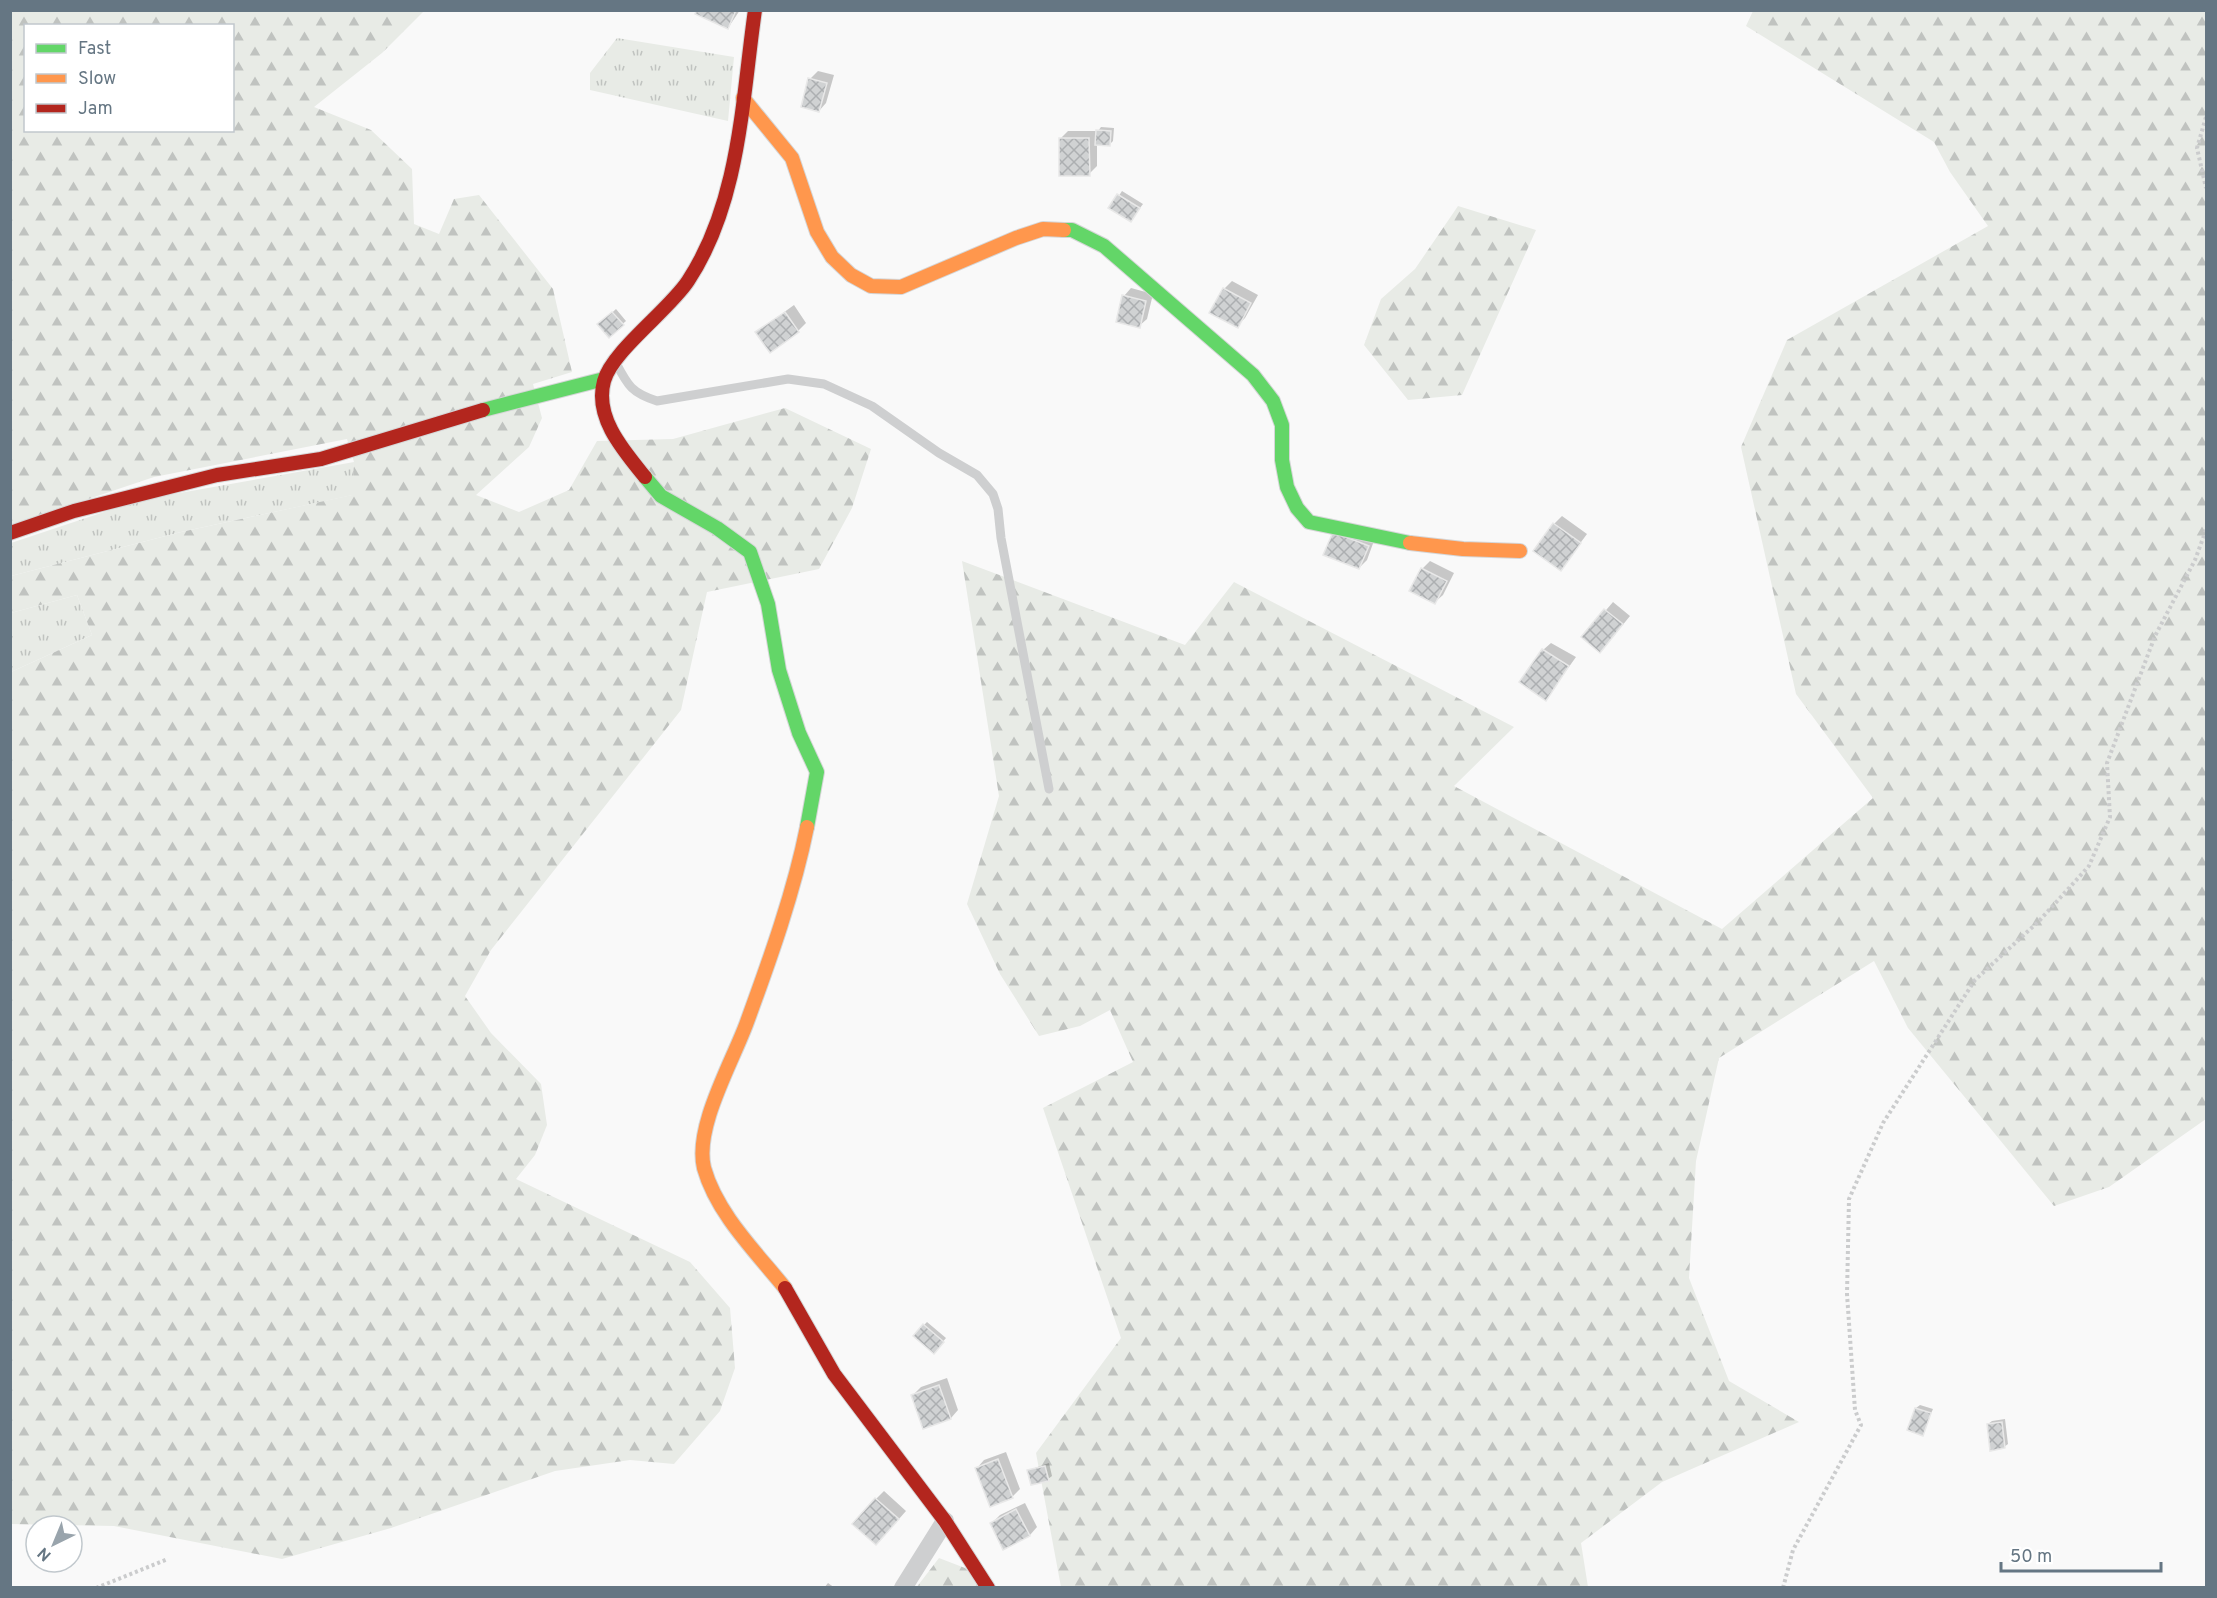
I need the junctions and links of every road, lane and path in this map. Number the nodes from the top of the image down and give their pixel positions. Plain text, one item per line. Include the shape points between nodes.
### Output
1 (755, 10) edge
2 (743, 98) junction
3 (2206, 117) edge
4 (2206, 188) edge
5 (614, 360) junction
6 (604, 379) junction
7 (2206, 530) edge
8 (10, 533) edge
9 (1520, 550) dead end
10 (1049, 789) dead end
11 (945, 1521) junction
12 (168, 1559) dead end
13 (96, 1587) edge
14 (903, 1587) edge
15 (988, 1587) edge
16 (1783, 1587) edge

1 - 2 street
2 - 5 street via 732,172 719,218 699,263 675,297
2 - 9 street via 792,158 817,232 832,257 851,275 871,286 902,287 1016,238 1043,229 1072,230 1104,246 1253,375 1274,401 1282,425 1287,487 1309,522 1415,544
3 - 4 path via 2196,148
5 - 6 street
5 - 10 lane via 630,388 657,401 788,379 824,384 872,406 986,483 999,509 1001,538
6 - 8 street via 511,402 321,459 217,475 74,511
6 - 11 street via 601,398 611,431 661,496 750,552 768,604 779,670 799,733 817,772 792,886 747,1022 705,1125 704,1167 724,1211 792,1297 834,1374
7 - 16 path via 2195,560 2155,636 2108,763 2110,817 2089,866 2039,921 1975,980 1883,1123 1849,1199 1847,1294 1855,1410 1861,1425 1793,1550
11 - 14 street
11 - 15 street
12 - 13 path

